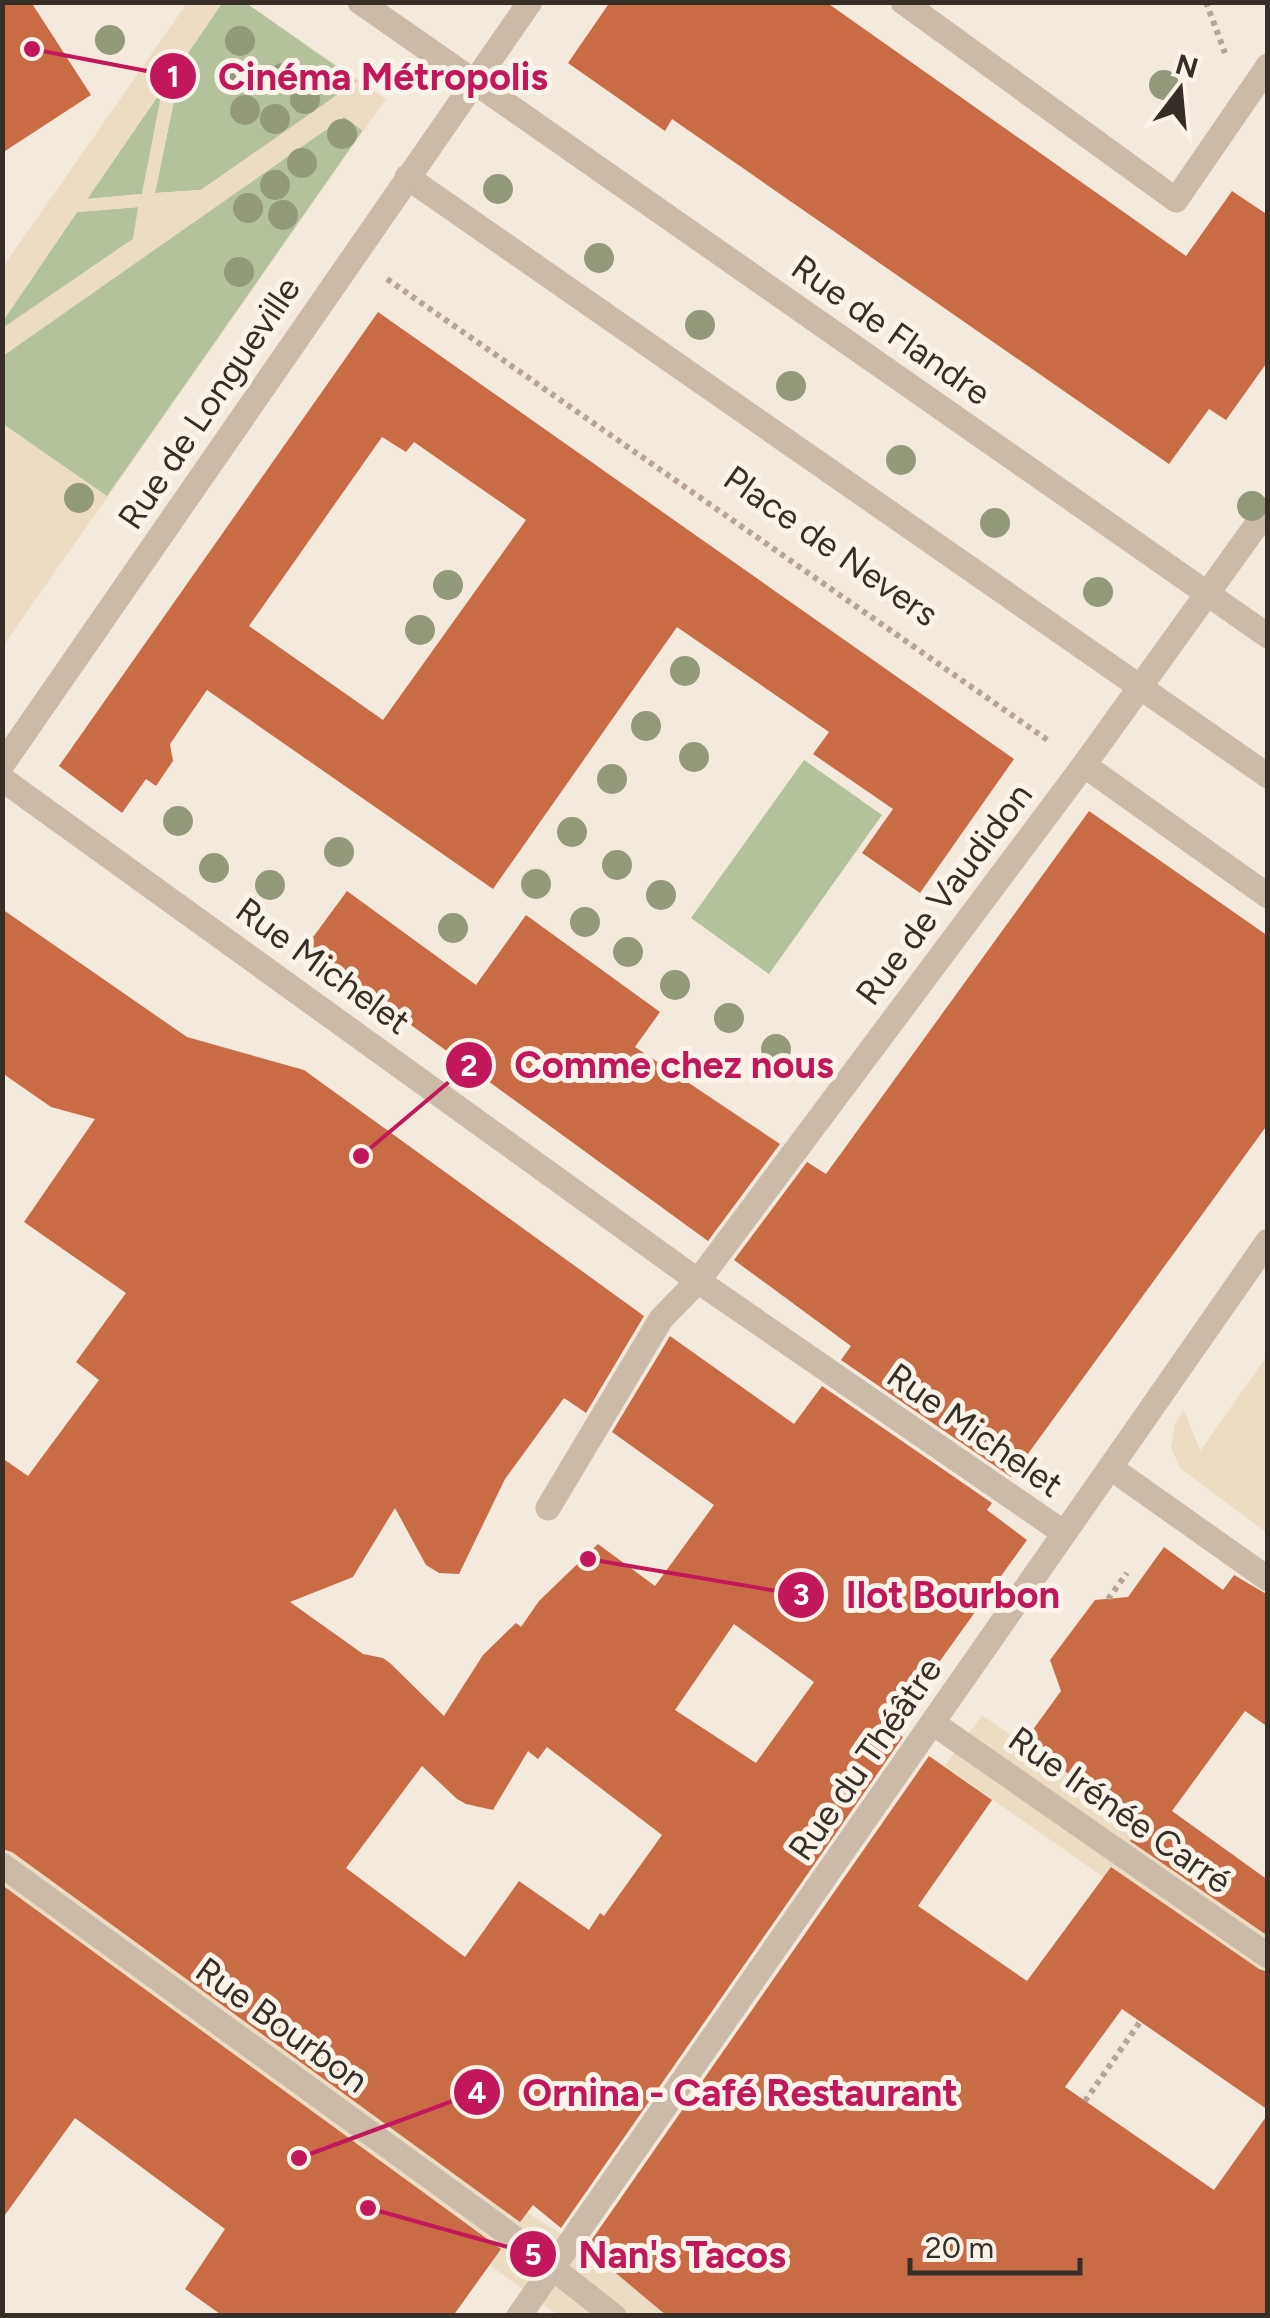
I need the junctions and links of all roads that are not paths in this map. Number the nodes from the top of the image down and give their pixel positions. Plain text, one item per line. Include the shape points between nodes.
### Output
1 (360, 2) edge
2 (530, 2) edge
3 (903, 2) edge
4 (1268, 66) edge
5 (474, 81) junction
6 (407, 177) junction
7 (1268, 509) edge
8 (1207, 594) junction
9 (1268, 636) edge
10 (1139, 688) junction
11 (2, 765) edge
12 (1084, 765) junction
13 (1268, 776) edge
14 (2, 779) edge
15 (1268, 896) edge
16 (1268, 1241) edge
17 (698, 1282) junction
18 (1111, 1468) junction
19 (548, 1508) dead end
20 (1064, 1533) junction
21 (1268, 1579) edge
22 (933, 1723) junction
23 (2, 1865) edge
24 (1268, 1956) edge
25 (554, 2268) junction
26 (519, 2316) edge
27 (614, 2316) edge

1 - 5 street, Rue de Flandre
2 - 5 street, Rue de Longueville
3 - 4 street via 1176,200
5 - 6 street, Rue de Longueville
5 - 8 street, Rue de Flandre
6 - 10 street
6 - 11 street, Rue de Longueville
7 - 8 street, Rue de Vaudidon
8 - 9 street, Rue de Flandre
8 - 10 street, Rue de Vaudidon
10 - 12 street, Rue de Vaudidon
10 - 13 street
12 - 15 street
12 - 17 street, Rue de Vaudidon
14 - 17 street, Rue Michelet
16 - 18 street, Rue du Théâtre
17 - 19 street via 661,1319
17 - 20 street, Rue Michelet
18 - 20 street, Rue du Théâtre
18 - 21 street
20 - 22 street, Rue du Théâtre
22 - 24 street, Rue Irénée Carré
22 - 25 street, Rue du Théâtre
23 - 25 street, Rue Bourbon
25 - 26 street, Rue du Théâtre
25 - 27 street, Rue Bourbon

